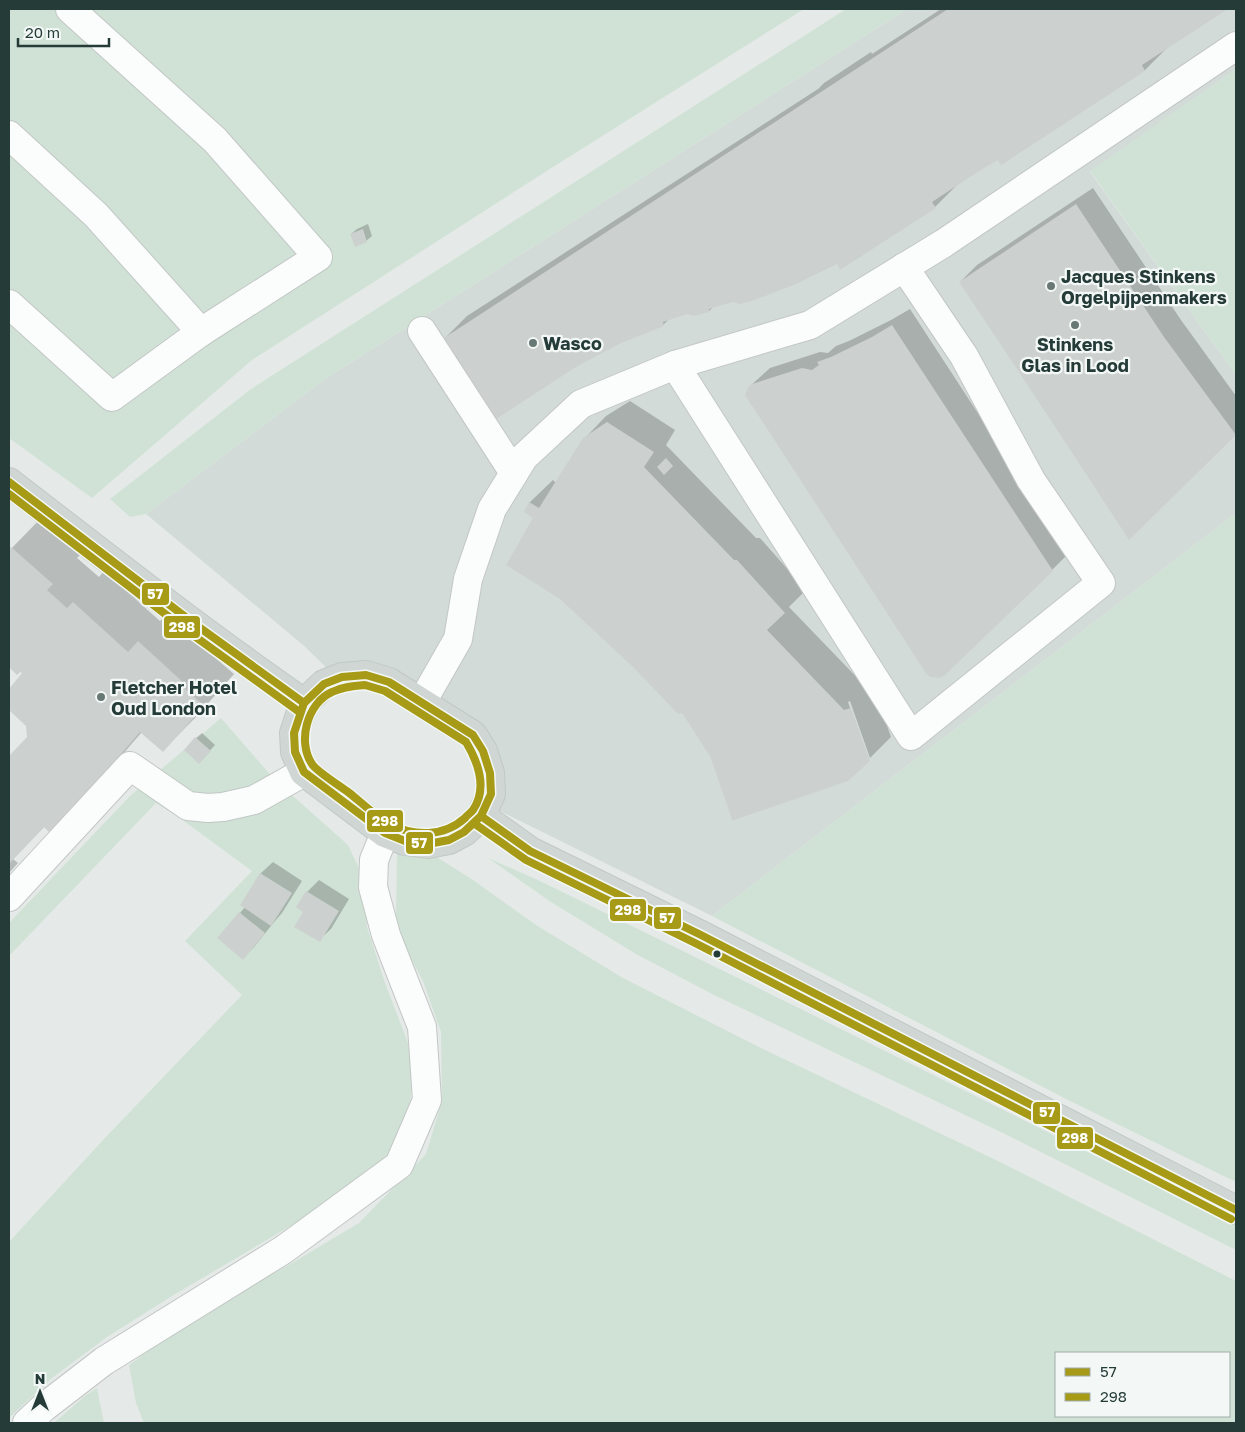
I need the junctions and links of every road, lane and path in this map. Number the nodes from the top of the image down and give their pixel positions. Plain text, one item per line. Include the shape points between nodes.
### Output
1 (70, 9) edge
2 (1236, 46) edge
3 (9, 135) edge
4 (904, 267) junction
5 (9, 304) edge
6 (201, 332) junction
7 (422, 332) dead end
8 (675, 365) junction
9 (514, 473) junction
10 (9, 482) edge
11 (304, 702) junction
12 (422, 702) junction
13 (304, 772) junction
14 (481, 816) junction
15 (386, 833) junction
16 (9, 897) edge
17 (1236, 1210) edge
18 (27, 1423) edge

1 - 6 street via 215,140 318,257
2 - 4 street
3 - 6 street via 96,215
4 - 8 street via 810,325
4 - 8 street via 964,356 1031,480 1101,583 911,736
5 - 6 street via 112,397
7 - 9 street
8 - 9 street via 581,404 524,457
9 - 12 street via 492,509 468,579 458,639
10 - 11 main road via 242,660
11 - 12 main road via 324,684 342,677 366,675 389,682
11 - 13 main road via 294,733 295,752
12 - 14 main road via 473,735 483,751 490,773 490,794
13 - 15 main road
13 - 16 street via 254,800 208,808 188,806 130,766
14 - 15 main road via 464,832 449,840 428,844 405,841
14 - 17 main road via 530,851 701,935
15 - 18 street via 374,860 373,887 386,935 422,1027 427,1100 399,1166 282,1250 104,1361

